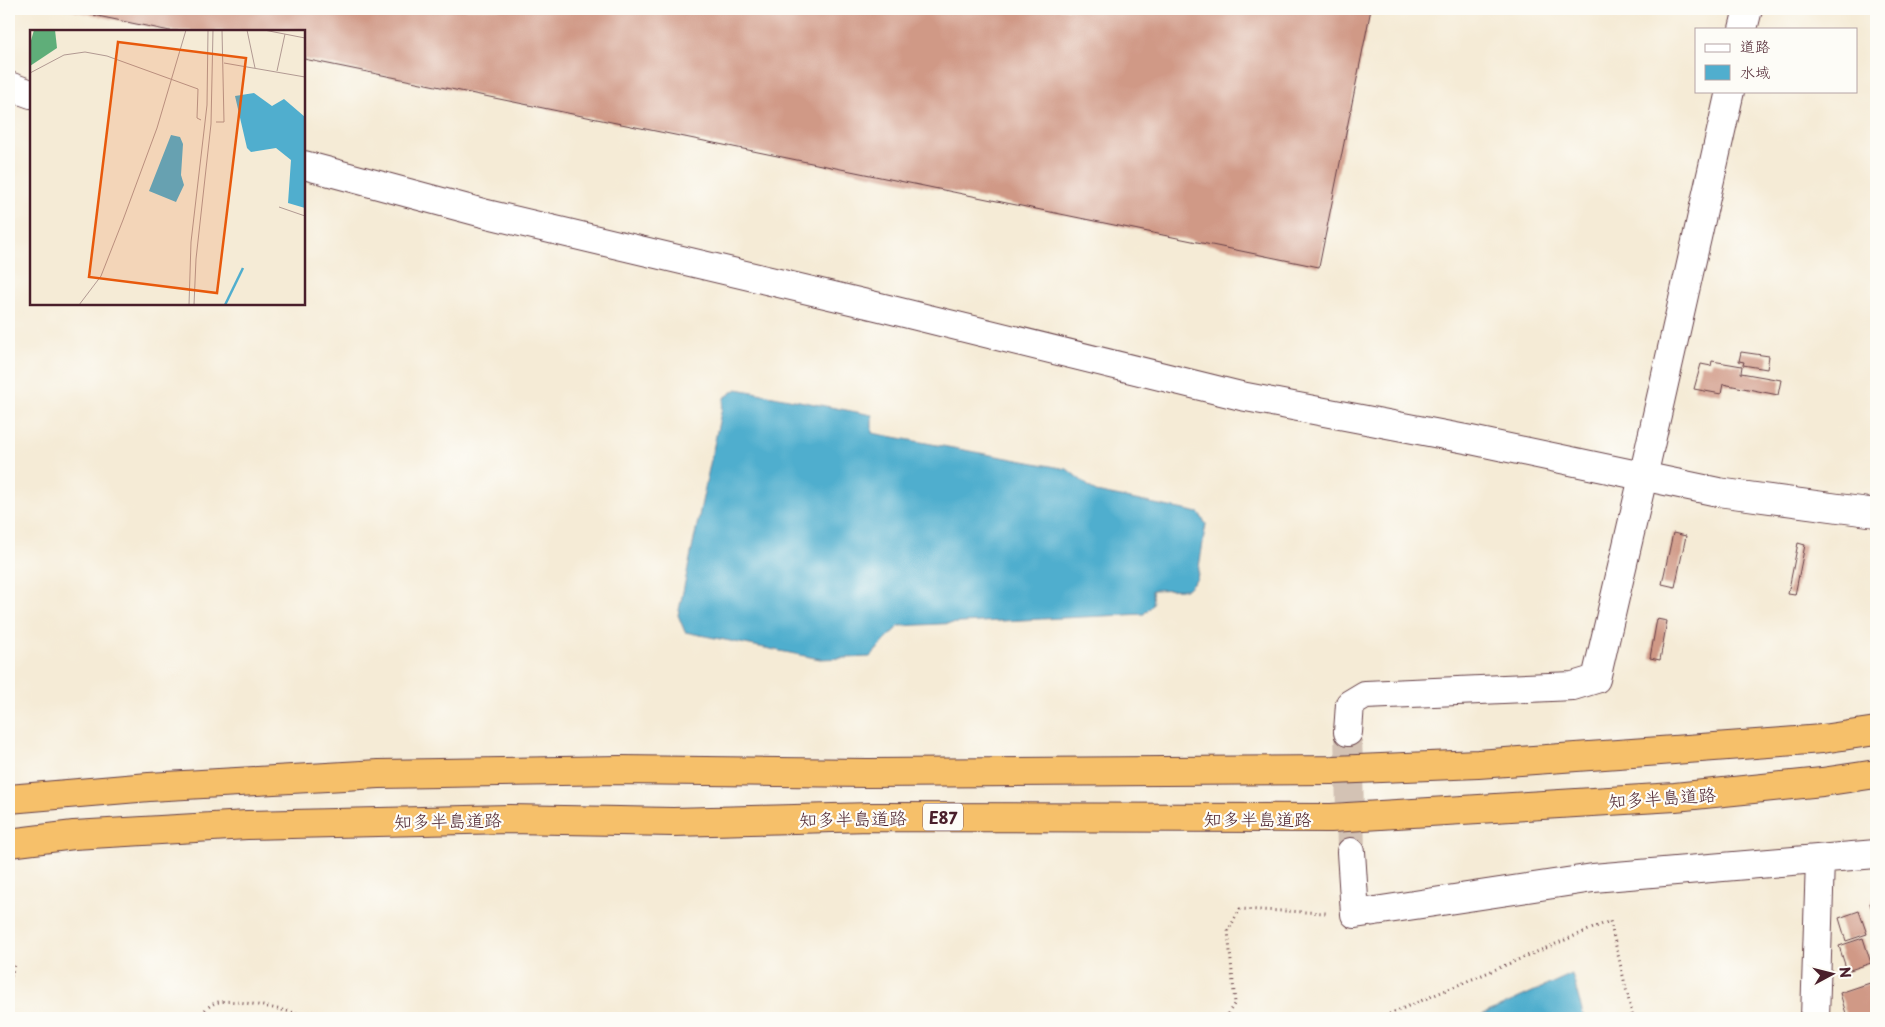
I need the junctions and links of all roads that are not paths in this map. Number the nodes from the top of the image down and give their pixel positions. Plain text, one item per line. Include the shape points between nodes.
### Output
1 (1748, 9) edge
2 (1743, 28) edge
3 (9, 86) edge
4 (1730, 92) edge
5 (30, 94) edge
6 (305, 165) edge
7 (1642, 477) junction
8 (1876, 514) edge
9 (1876, 731) edge
10 (1348, 732) tunnel mouth
11 (1876, 774) edge
12 (9, 799) edge
13 (9, 842) edge
14 (1351, 852) tunnel mouth
15 (1876, 854) edge
16 (1820, 860) junction
17 (1815, 1018) edge

1 - 2 street
3 - 5 street
4 - 7 street
6 - 7 street via 483,213 1188,384
7 - 8 street via 1718,492
7 - 10 street via 1596,679 1573,686 1365,695 1350,704
9 - 12 highway via 1822,739 1660,751 1333,770 868,773 619,770 389,774 149,787
11 - 13 highway, 知多半島道路 / E87 via 1675,797 1331,818 871,817 673,822 509,819 247,825
14 - 16 street via 1355,914 1593,878
15 - 16 street
16 - 17 street

